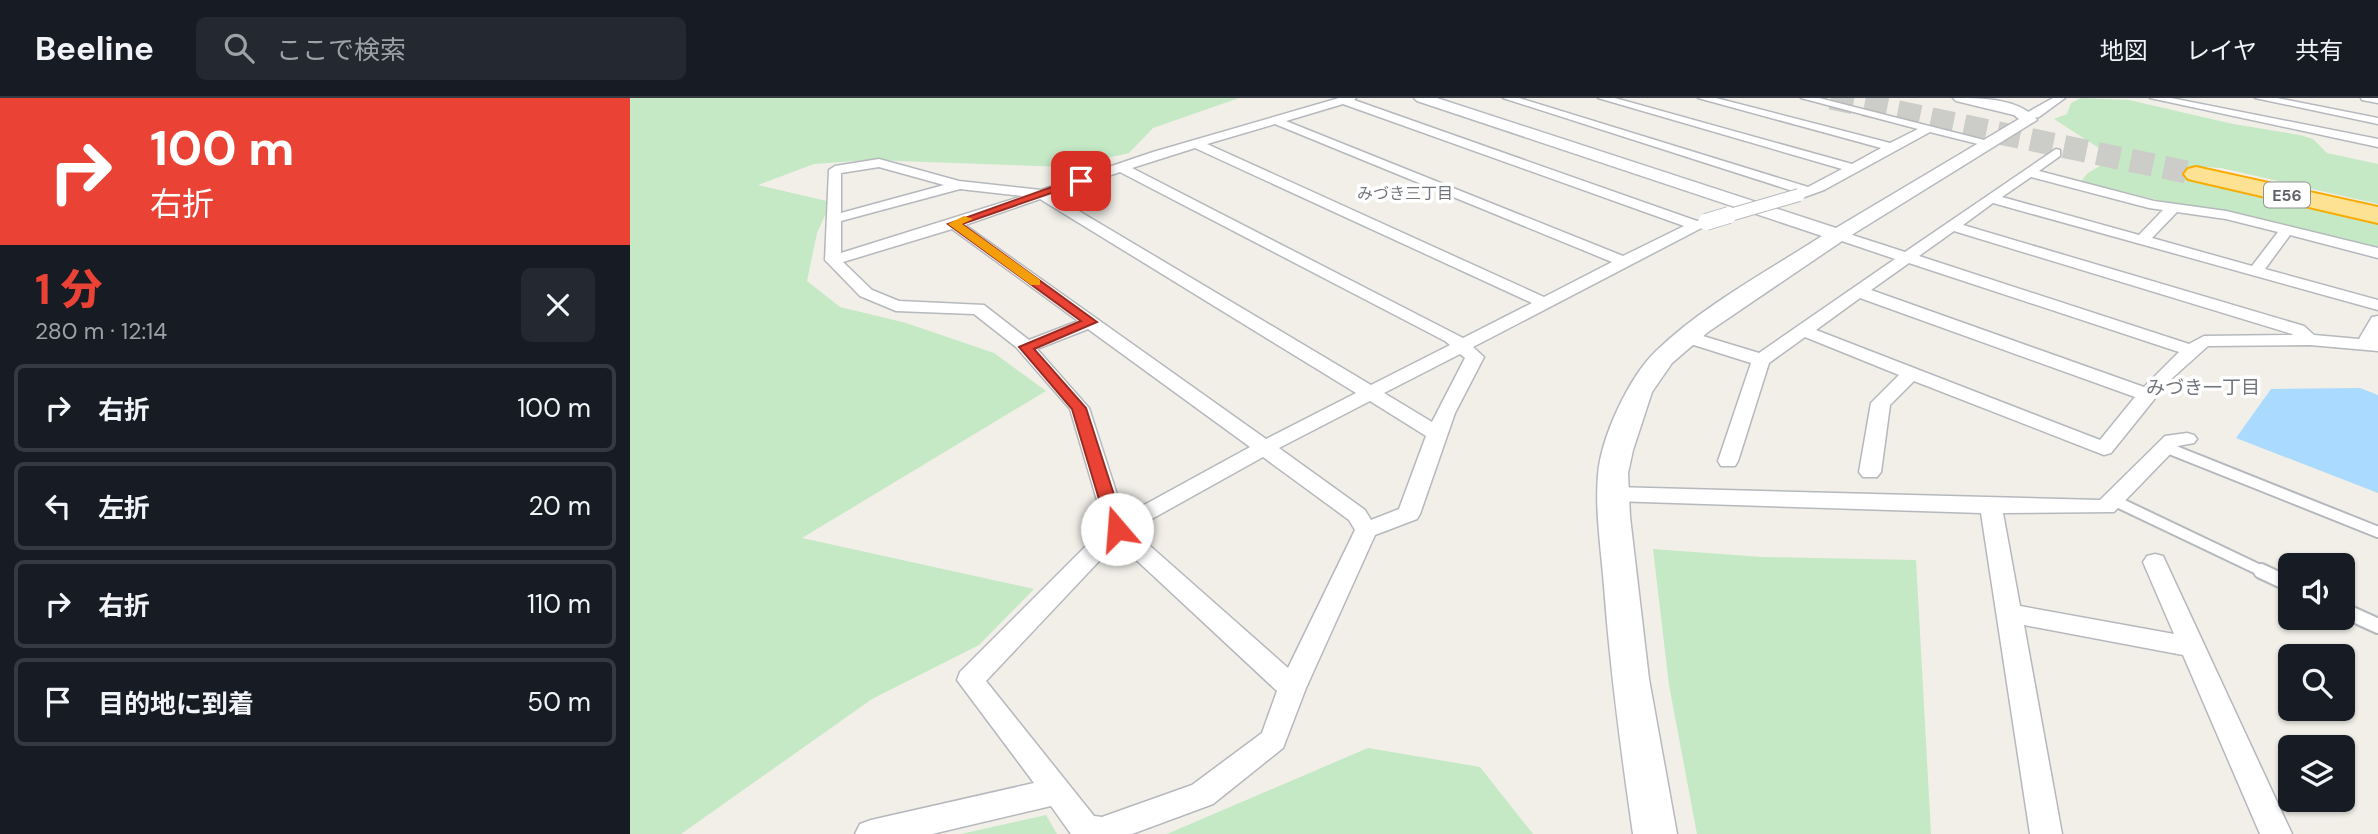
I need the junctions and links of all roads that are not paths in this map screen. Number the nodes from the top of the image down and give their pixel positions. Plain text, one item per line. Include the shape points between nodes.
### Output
1 (1422, 98) edge
2 (1508, 98) edge
3 (1604, 98) edge
4 (1703, 98) edge
5 (1806, 98) edge
6 (1961, 98) edge
7 (2155, 98) edge
8 (2260, 98) edge
9 (2365, 98) edge
10 (1347, 99) edge
11 (2378, 100) edge
12 (2045, 104) edge
13 (2341, 109) junction
14 (1275, 120) junction
15 (2378, 121) edge
16 (1928, 128) junction
17 (2320, 131) junction
18 (1990, 143) junction
19 (2378, 143) edge
20 (1197, 144) junction
21 (1890, 147) junction
22 (2056, 153) dead end
23 (1121, 167) junction
24 (1852, 168) junction
25 (2028, 173) junction
26 (958, 185) junction
27 (1803, 193) junction
28 (1041, 194) junction
29 (1992, 199) junction
30 (2174, 208) junction
31 (2378, 210) edge
32 (2378, 215) edge
33 (834, 219) junction
34 (1701, 223) junction
35 (954, 224) junction
36 (1953, 226) junction
37 (2287, 229) junction
38 (1838, 234) junction
39 (2142, 240) junction
40 (2378, 253) edge
41 (1909, 258) junction
42 (833, 260) junction
43 (1624, 262) junction
44 (2256, 271) junction
45 (1860, 292) junction
46 (1545, 303) junction
47 (2378, 305) edge
48 (2378, 321) edge
49 (1091, 322) junction
50 (1804, 331) junction
51 (1687, 337) junction
52 (2310, 340) junction
53 (2372, 345) edge
54 (1026, 347) junction
55 (1463, 347) junction
56 (2191, 350) junction
57 (1761, 360) junction
58 (1911, 374) junction
59 (1371, 393) junction
60 (2148, 395) junction
61 (1436, 433) junction
62 (2187, 439) dead end
63 (2165, 447) junction
64 (1264, 448) junction
65 (1728, 461) dead end
66 (1870, 472) dead end
67 (1613, 494) junction
68 (2113, 500) junction
69 (1991, 506) junction
70 (1117, 529) junction
71 (1366, 530) junction
72 (2378, 533) edge
73 (2155, 562) dead end
74 (2278, 579) edge
75 (2009, 613) junction
76 (2355, 615) edge
77 (2378, 626) edge
78 (2191, 647) junction
79 (1292, 688) junction
80 (1058, 791) junction
81 (871, 834) edge
82 (1654, 834) edge
83 (2046, 834) edge
84 (2277, 834) edge

1 - 38 street
2 - 27 street
3 - 24 street
4 - 21 street
5 - 16 street
6 - 12 street via 2015,110
7 - 17 street
8 - 13 street
9 - 11 street
10 - 14 street
10 - 34 street
12 - 18 street via 2028,121
13 - 15 street
13 - 17 street
14 - 20 street
14 - 43 street
16 - 18 street
16 - 21 street
17 - 19 street
18 - 38 street
20 - 23 street
20 - 46 street
21 - 24 street
22 - 25 street
23 - 28 street
23 - 55 street
24 - 27 street
25 - 29 street
25 - 30 street
26 - 28 street
26 - 33 street
26 - 33 street via 879,163 835,170
27 - 34 street, bridge
28 - 35 street
28 - 59 street
29 - 36 street
29 - 39 street
30 - 37 street
30 - 39 street
31 - 32 highway, E56 via 2198,172
33 - 42 street
34 - 43 street
35 - 42 street
35 - 49 street
36 - 41 street
36 - 52 street via 2298,330
37 - 40 street
37 - 44 street
38 - 41 street
38 - 51 street
39 - 44 street
41 - 45 street
41 - 56 street
42 - 54 street via 866,293 905,307 978,309
43 - 46 street
44 - 47 street
45 - 50 street
45 - 60 street
46 - 55 street
48 - 53 street
49 - 54 street
49 - 64 street
50 - 57 street
50 - 58 street
51 - 57 street
51 - 67 street via 1663,358 1639,392 1618,450
52 - 53 street
52 - 56 street via 2204,341
54 - 70 street via 1079,408
55 - 59 street
55 - 61 street via 1475,357 1455,387
56 - 60 street
57 - 65 street
58 - 60 street via 2104,449
58 - 66 street via 1881,403
59 - 61 street
59 - 64 street
61 - 71 street via 1409,514
62 - 63 street via 2172,440
63 - 68 street
63 - 72 lane
64 - 70 street
64 - 71 street via 1357,515
67 - 69 street
67 - 82 street via 1630,679
68 - 69 street via 2106,507
68 - 74 lane
69 - 75 street
70 - 79 street
70 - 80 street via 970,680
71 - 79 street
73 - 78 street
75 - 78 street
75 - 83 street
76 - 77 lane
78 - 84 street
79 - 80 street via 1273,740 1202,795 1102,831 1085,829
80 - 81 street

